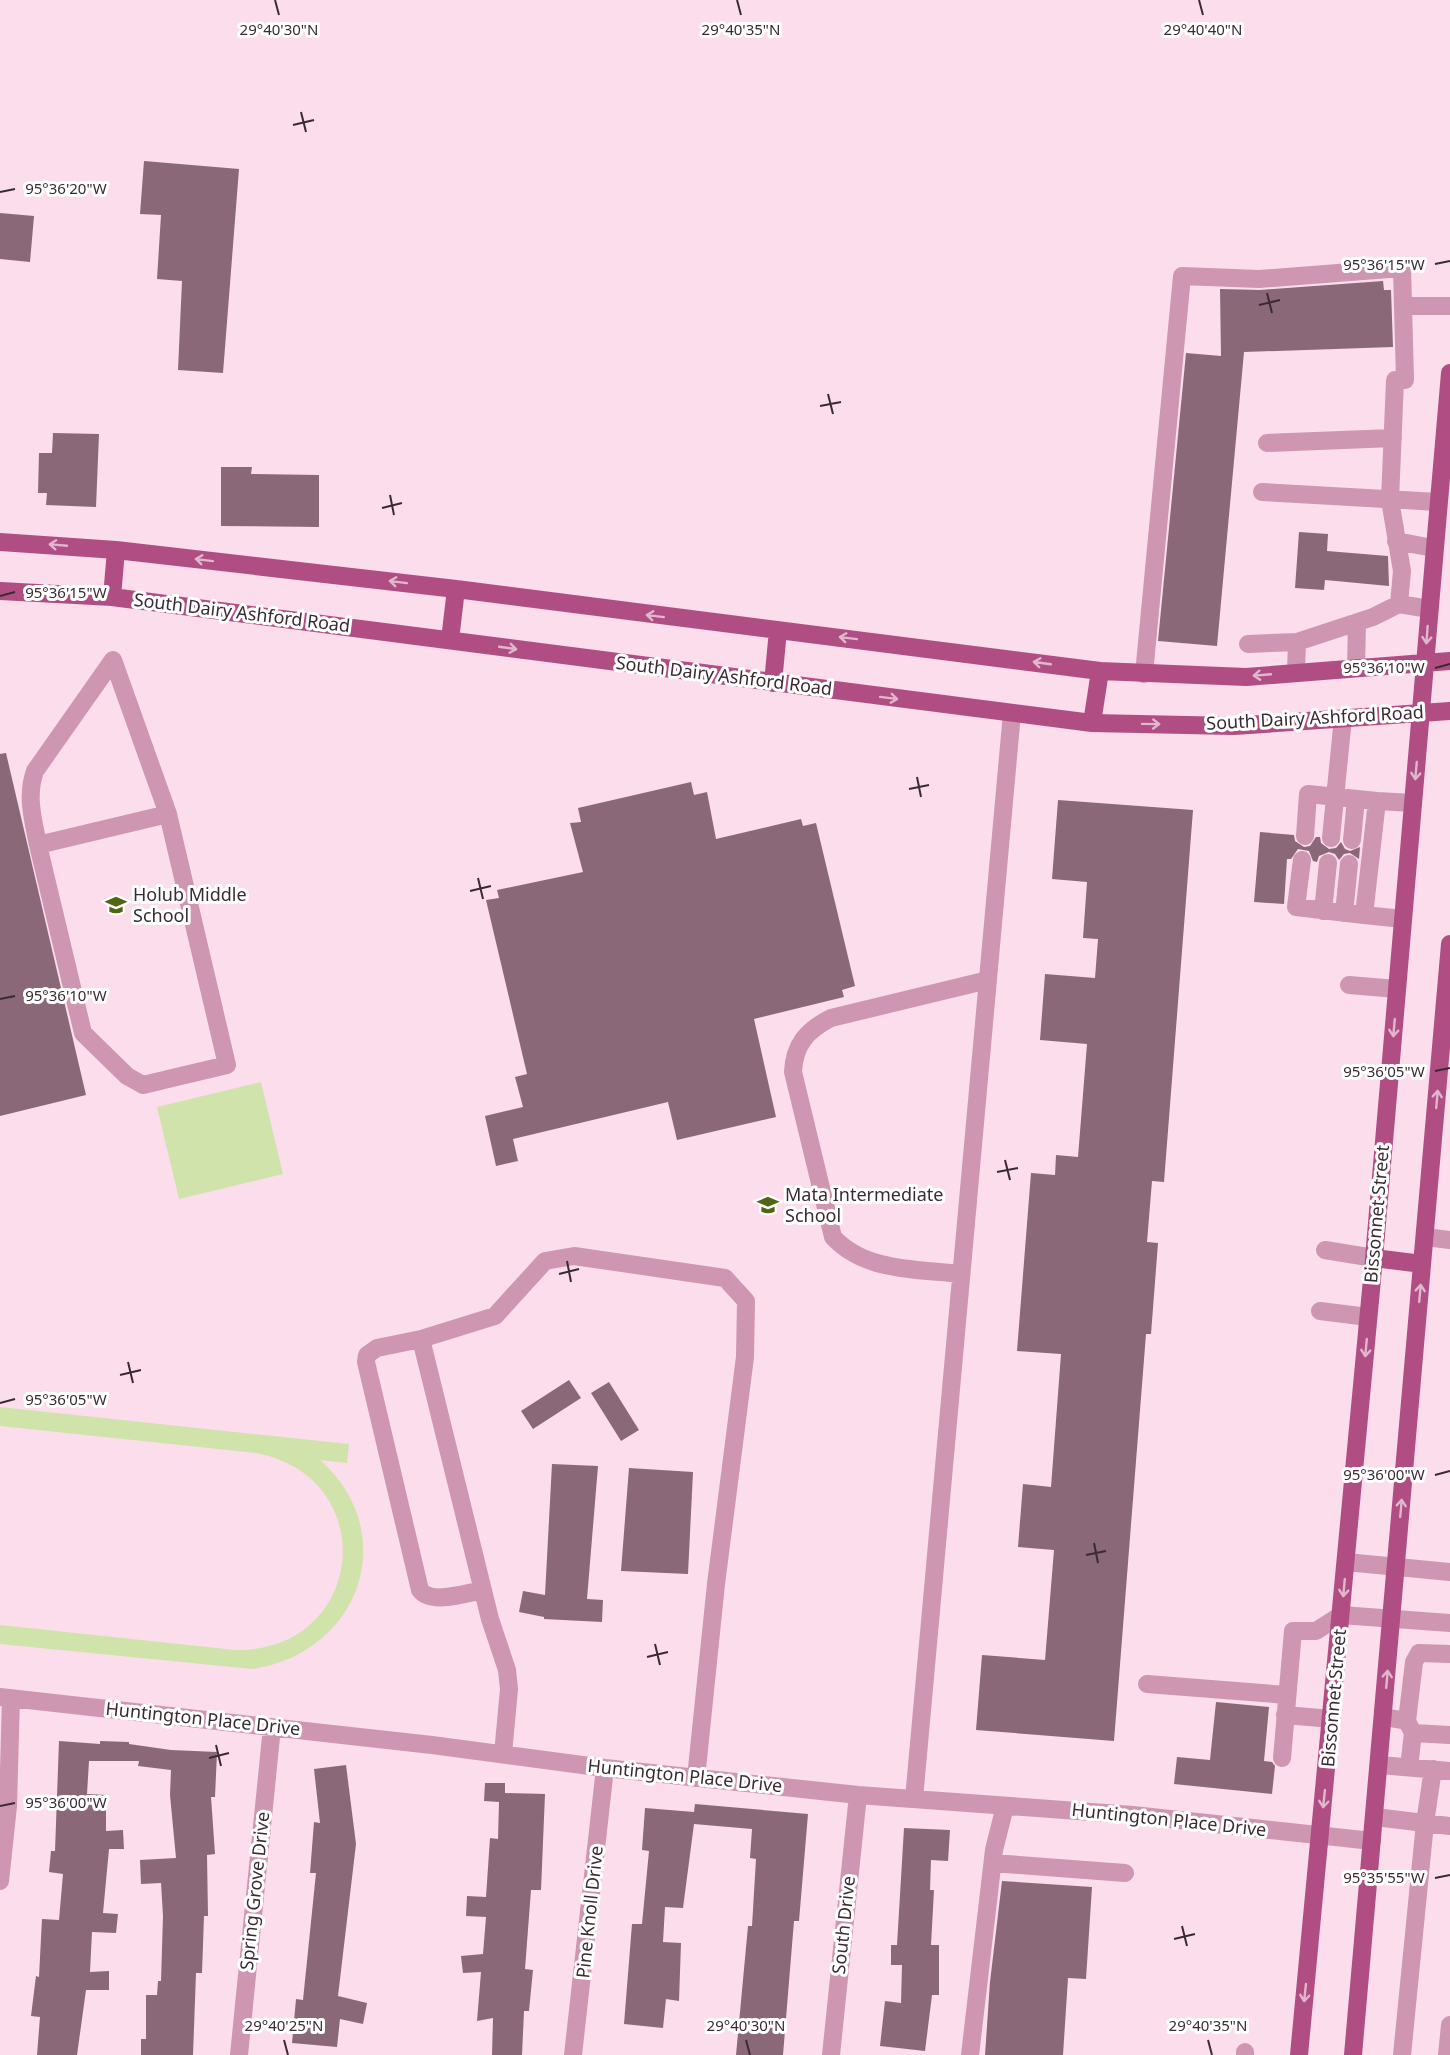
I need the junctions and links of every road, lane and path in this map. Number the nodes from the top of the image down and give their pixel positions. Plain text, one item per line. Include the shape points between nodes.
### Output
1 (1403, 306) junction
2 (1450, 306) edge
3 (1450, 373) edge
4 (1393, 438) junction
5 (1267, 443) dead end
6 (1262, 492) dead end
7 (1390, 500) junction
8 (1438, 502) junction
9 (1396, 541) junction
10 (0, 542) edge
11 (1433, 548) junction
12 (116, 550) junction
13 (456, 589) junction
14 (0, 591) edge
15 (112, 597) junction
16 (1399, 604) junction
17 (1429, 609) junction
18 (1357, 622) junction
19 (778, 630) junction
20 (450, 640) junction
21 (1297, 642) junction
22 (1248, 644) dead end
23 (1450, 661) edge
24 (1425, 663) junction
25 (1356, 668) junction
26 (1100, 671) junction
27 (1296, 672) junction
28 (1144, 674) junction
29 (773, 683) junction
30 (1450, 711) edge
31 (1012, 713) junction
32 (1421, 713) junction
33 (1343, 718) junction
34 (1092, 723) junction
35 (1335, 797) junction
36 (1356, 799) junction
37 (1377, 801) junction
38 (1413, 803) junction
39 (168, 814) junction
40 (1305, 836) dead end
41 (1331, 838) dead end
42 (1352, 840) dead end
43 (38, 845) junction
44 (1302, 860) dead end
45 (1329, 863) dead end
46 (1349, 864) dead end
47 (1323, 910) junction
48 (1344, 913) junction
49 (1364, 915) junction
50 (1403, 919) junction
51 (1450, 944) edge
52 (1449, 971) edge
53 (988, 980) junction
54 (1349, 985) dead end
55 (1397, 989) junction
56 (1425, 1237) junction
57 (1450, 1240) edge
58 (1325, 1250) dead end
59 (1374, 1258) junction
60 (1422, 1264) junction
61 (961, 1274) junction
62 (1320, 1311) dead end
63 (1368, 1317) junction
64 (421, 1339) junction
65 (1346, 1562) junction
66 (1395, 1566) junction
67 (1450, 1572) edge
68 (483, 1590) junction
69 (1341, 1615) junction
70 (1392, 1619) junction
71 (1450, 1623) edge
72 (1450, 1654) edge
73 (1148, 1684) dead end
74 (1287, 1695) junction
75 (5, 1698) edge
76 (1285, 1715) junction
77 (1384, 1717) junction
78 (1332, 1719) junction
79 (272, 1727) junction
80 (1410, 1727) junction
81 (1450, 1735) edge
82 (503, 1754) junction
83 (1282, 1758) dead end
84 (1380, 1765) junction
85 (1409, 1767) junction
86 (605, 1768) junction
87 (1442, 1770) edge
88 (696, 1778) junction
89 (858, 1795) junction
90 (914, 1799) junction
91 (1005, 1806) junction
92 (1375, 1817) junction
93 (1425, 1823) junction
94 (1450, 1826) edge
95 (1321, 1836) junction
96 (1372, 1841) junction
97 (993, 1863) junction
98 (1125, 1873) dead end
99 (0, 1881) edge
100 (1450, 2025) edge
101 (239, 2055) edge
102 (573, 2055) edge
103 (831, 2055) edge
104 (970, 2055) edge
105 (1299, 2055) edge
106 (1353, 2055) edge
107 (1402, 2055) edge
108 (1447, 2055) edge

1 - 2 street
1 - 4 street
1 - 28 street via 1402,268 1259,279 1182,276
3 - 8 main road, Bissonnet Street
4 - 5 street
4 - 7 street
6 - 7 street
7 - 8 street
7 - 9 street
8 - 11 main road, Bissonnet Street
9 - 11 street
9 - 16 street via 1402,571
12 -> 10 main road
11 - 17 main road, Bissonnet Street
13 -> 12 main road
12 - 15 main road
19 -> 13 main road
13 - 20 main road
14 - 15 main road, South Dairy Ashford Road
15 - 20 main road, South Dairy Ashford Road
16 - 17 street
16 - 18 street
17 -> 24 main road, Bissonnet Street
18 - 21 street
18 - 25 street
26 -> 19 main road
19 - 29 main road
20 -> 29 main road, South Dairy Ashford Road
21 - 22 street
21 - 27 street
23 - 24 main road
24 - 25 main road
24 - 32 main road, Bissonnet Street
25 - 27 main road
26 - 28 main road
26 - 34 main road
27 -> 28 main road via 1246,677
29 -> 31 main road, South Dairy Ashford Road
30 - 32 main road, South Dairy Ashford Road
31 - 34 main road, South Dairy Ashford Road
31 - 53 street
32 - 33 main road, South Dairy Ashford Road
32 -> 38 main road, Bissonnet Street
34 -> 33 main road, South Dairy Ashford Road via 1234,726
33 - 35 street
35 - 36 street
35 - 40 street via 1308,795
35 - 41 street
36 - 37 street
36 - 42 street
37 - 38 street
37 - 49 street
38 - 50 main road, Bissonnet Street
39 - 43 street
39 - 43 street via 113,660 34,771 29,802
39 - 43 street via 227,1065 153,1083 134,1082 83,1033
44 - 47 street via 1296,907
45 - 47 street
46 - 48 street
47 - 48 street
48 - 49 street
49 - 50 street
50 - 55 main road, Bissonnet Street
51 - 52 main road
56 -> 52 main road
53 - 61 street
53 - 61 street via 831,1018 814,1027 794,1055 793,1072 834,1237 845,1250 882,1265
54 - 55 street
55 -> 59 main road, Bissonnet Street
56 - 57 street
56 - 60 main road
58 - 59 street
59 - 60 main road
59 - 63 main road, Bissonnet Street
66 -> 60 main road
61 - 90 street
62 - 63 street
63 -> 65 main road, Bissonnet Street
64 - 68 street
64 - 68 street via 377,1348 367,1355 366,1362 420,1590 432,1598
64 - 88 street via 495,1316 544,1261 574,1256 724,1278 746,1301 745,1357
65 - 66 street
65 -> 69 main road, Bissonnet Street
66 - 67 street
66 - 70 main road
68 - 82 street via 507,1670
69 - 70 street
69 - 74 street via 1316,1631 1293,1631
69 - 78 main road, Bissonnet Street
70 - 71 street
77 -> 70 main road
72 - 80 street via 1419,1653 1414,1662
73 - 74 street
74 - 76 street
75 - 79 street, Huntington Place Drive
75 - 99 street via 8,1806
76 - 78 street
76 - 83 street
77 - 80 street
77 - 84 main road
78 -> 95 main road, Bissonnet Street
79 - 82 street, Huntington Place Drive
79 - 101 street, Spring Grove Drive
80 - 81 street
80 - 85 street
82 - 86 street, Huntington Place Drive
84 - 85 street
84 - 92 main road
85 - 87 street
86 - 88 street, Huntington Place Drive
86 - 102 street, Pine Knoll Drive
87 - 93 street
88 - 89 street, Huntington Place Drive
89 - 90 street, Huntington Place Drive
89 - 103 street, South Drive
90 - 91 street, Huntington Place Drive
91 - 95 street, Huntington Place Drive via 1133,1815
91 - 97 street
92 - 93 street
92 - 96 main road
93 - 94 street
93 - 107 street
95 - 96 street, Huntington Place Drive
95 -> 105 main road, Bissonnet Street
96 - 106 main road
97 - 98 street
97 - 104 street
100 - 108 street

